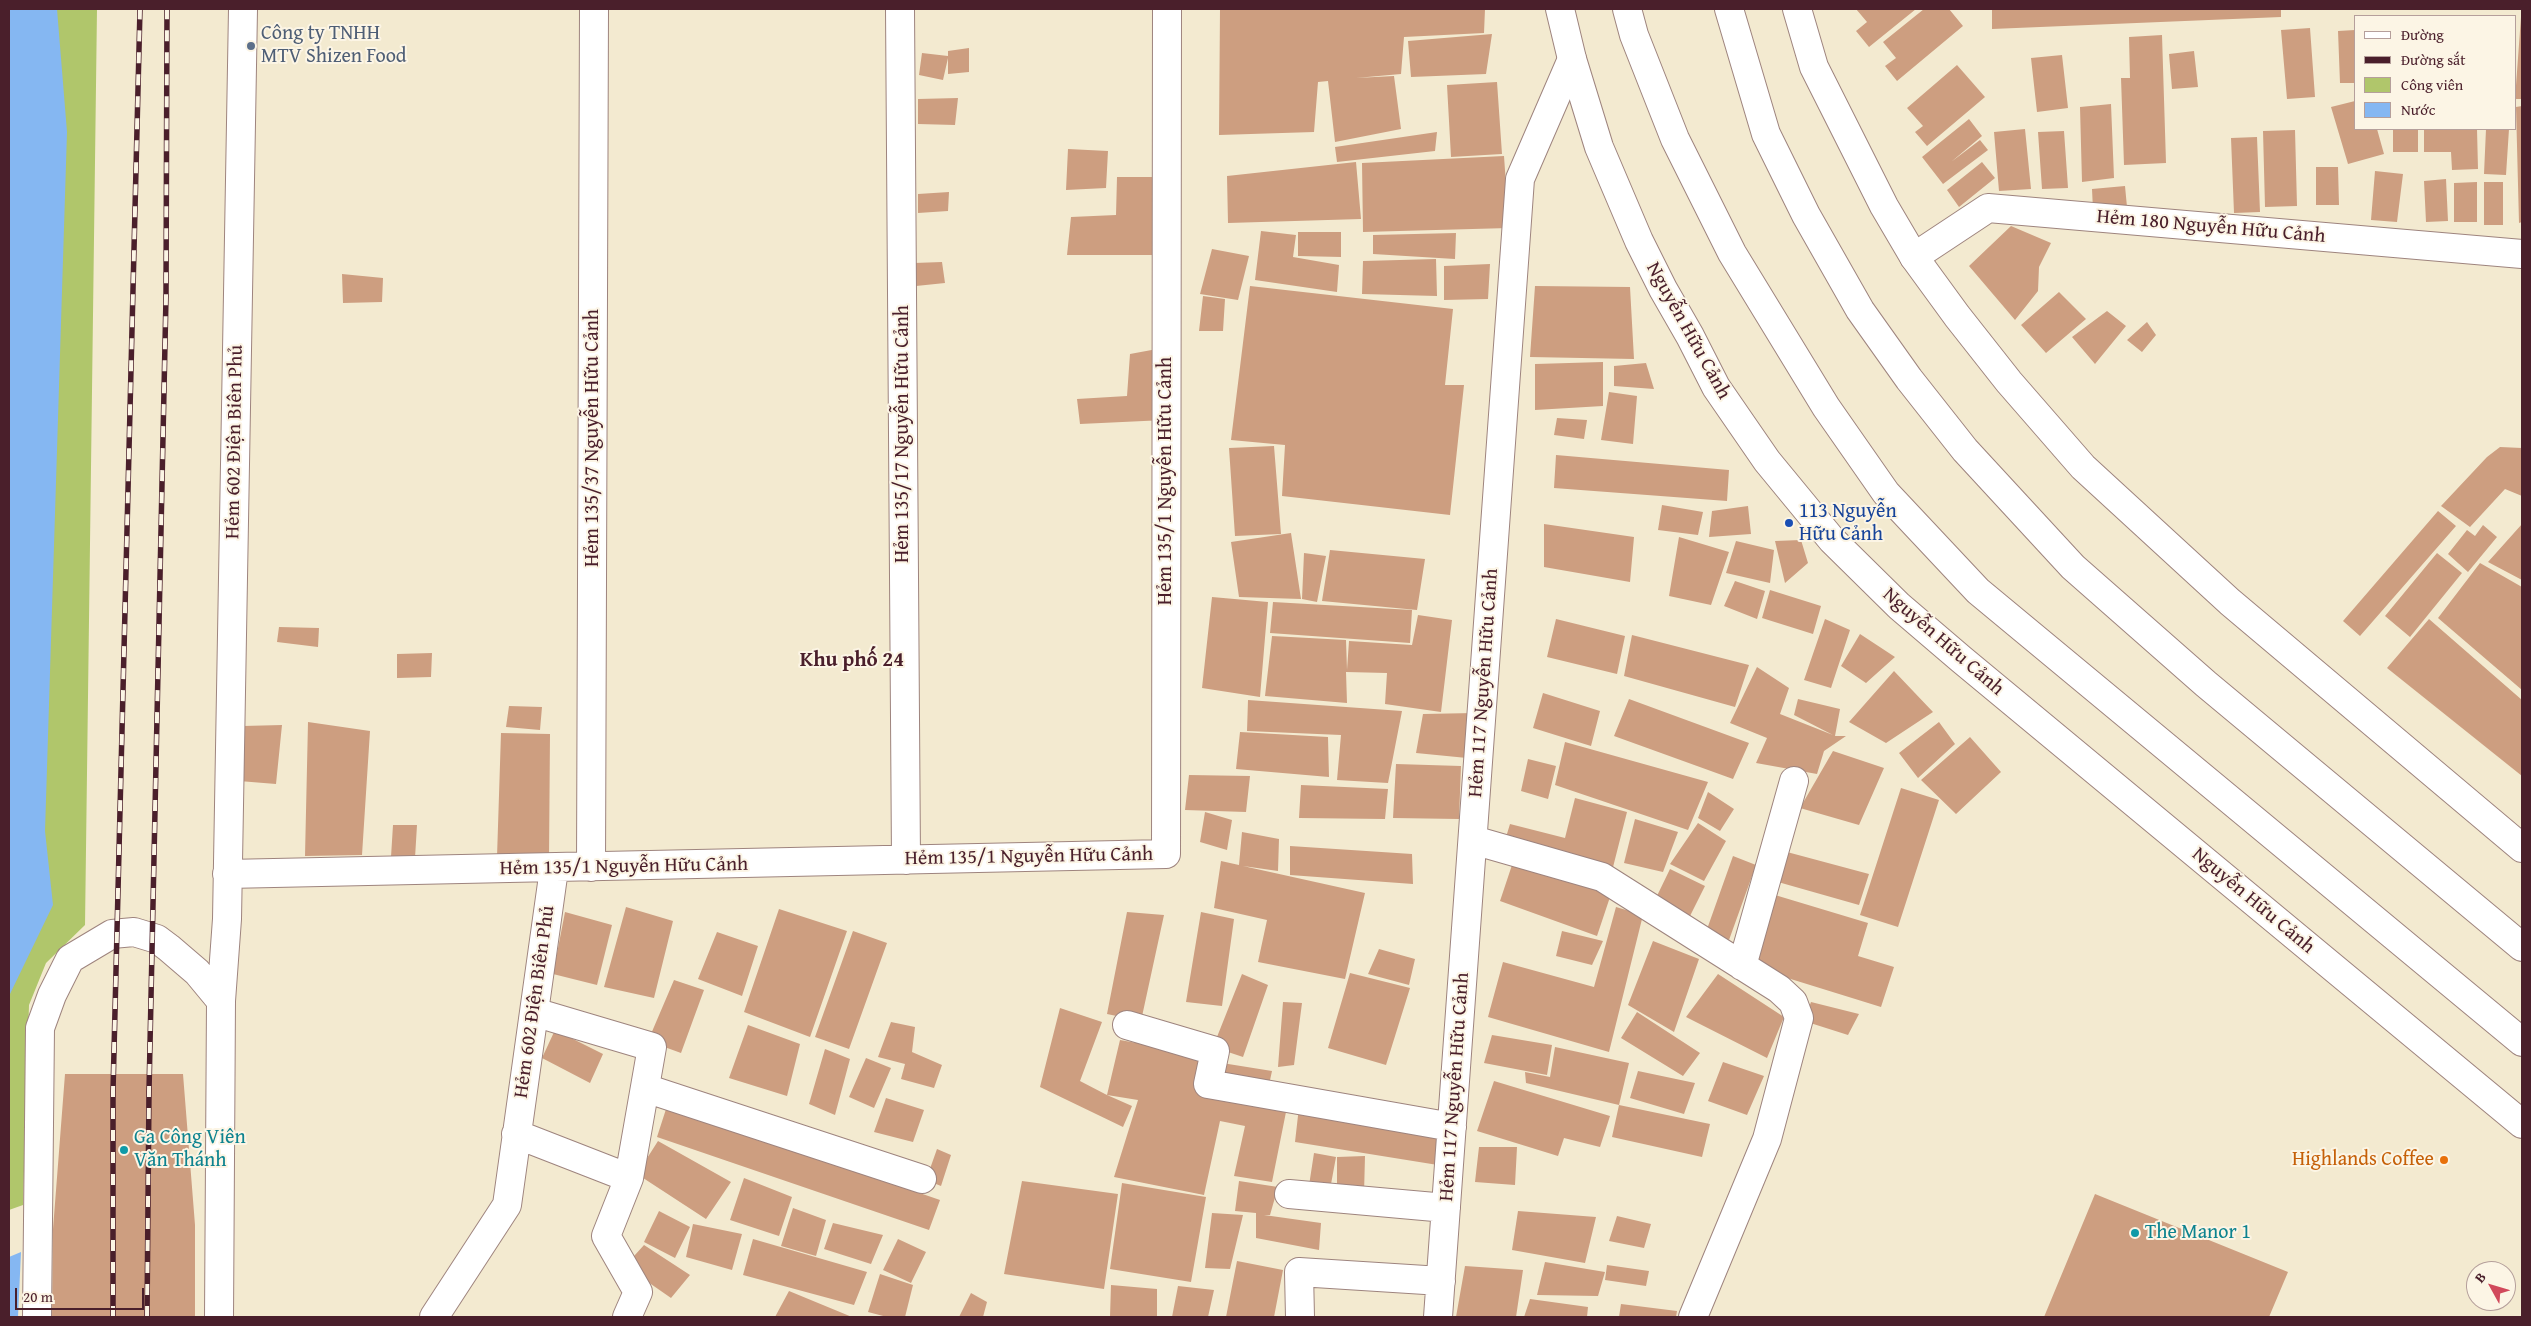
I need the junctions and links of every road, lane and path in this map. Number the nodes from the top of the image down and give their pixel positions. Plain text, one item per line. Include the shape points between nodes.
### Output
1 (243, 9) edge
2 (594, 9) edge
3 (900, 9) edge
4 (1168, 9) edge
5 (1560, 9) edge
6 (1627, 9) edge
7 (1729, 9) edge
8 (1797, 9) edge
9 (1572, 59) junction
10 (2522, 254) edge
11 (1914, 258) junction
12 (1794, 781) dead end
13 (1473, 840) junction
14 (2522, 848) edge
15 (906, 860) junction
16 (591, 867) junction
17 (554, 869) junction
18 (227, 874) junction
19 (2522, 947) edge
20 (1742, 966) junction
21 (221, 1001) junction
22 (534, 1012) junction
23 (1127, 1025) dead end
24 (2522, 1042) edge
25 (645, 1088) junction
26 (2522, 1124) edge
27 (1452, 1127) junction
28 (516, 1134) junction
29 (628, 1178) junction
30 (922, 1179) dead end
31 (1289, 1194) dead end
32 (1446, 1208) junction
33 (1441, 1281) junction
34 (36, 1317) edge
35 (219, 1317) edge
36 (434, 1317) edge
37 (627, 1317) edge
38 (1300, 1317) edge
39 (1438, 1317) edge
40 (1693, 1317) edge

1 - 18 main road, Hẻm 602 Điện Biên Phủ
2 - 16 main road, Hẻm 135/37 Nguyễn Hữu Cảnh
3 - 15 main road, Hẻm 135/17 Nguyễn Hữu Cảnh
4 - 15 main road, Hẻm 135/1 Nguyễn Hữu Cảnh via 1166,854
5 - 9 main road, Nguyễn Hữu Cảnh
6 - 24 main road via 1675,139 1732,253 1826,407 1886,493 1978,591
7 - 19 main road via 1766,134 1806,215 1860,310 1965,450 2081,573 2214,690
8 - 11 main road via 1814,67
9 - 13 main road, Hẻm 117 Nguyễn Hữu Cảnh via 1520,179
9 - 26 main road, Nguyễn Hữu Cảnh via 1600,147 1639,241 1716,387 1767,461 1832,540 1899,606 1961,659
10 - 11 main road, Hẻm 180 Nguyễn Hữu Cảnh via 1988,208
11 - 14 main road via 2003,375 2083,466 2230,602
12 - 20 main road
13 - 20 main road via 1602,877
13 - 27 main road, Hẻm 117 Nguyễn Hữu Cảnh
15 - 16 main road, Hẻm 135/1 Nguyễn Hữu Cảnh
16 - 17 main road, Hẻm 135/1 Nguyễn Hữu Cảnh
17 - 18 main road, Hẻm 135/1 Nguyễn Hữu Cảnh
17 - 22 main road, Hẻm 602 Điện Biên Phủ
18 - 21 main road, Hẻm 602 Điện Biên Phủ
20 - 40 main road via 1779,989 1793,1002 1799,1018 1767,1139
21 - 34 main road via 197,972 169,948 157,939 134,932 112,934 70,959 40,1028
21 - 35 main road, Hẻm 602 Điện Biên Phủ
22 - 25 main road via 652,1047
22 - 28 main road, Hẻm 602 Điện Biên Phủ
23 - 27 main road via 1215,1051 1208,1084
25 - 29 main road
25 - 30 main road
27 - 32 main road, Hẻm 117 Nguyễn Hữu Cảnh
28 - 29 main road
28 - 36 main road, Hẻm 602 Điện Biên Phủ via 507,1205
29 - 37 main road via 606,1236 638,1292
31 - 32 main road
32 - 33 main road, Hẻm 117 Nguyễn Hữu Cảnh
33 - 38 main road via 1299,1272
33 - 39 main road, Hẻm 117 Nguyễn Hữu Cảnh

